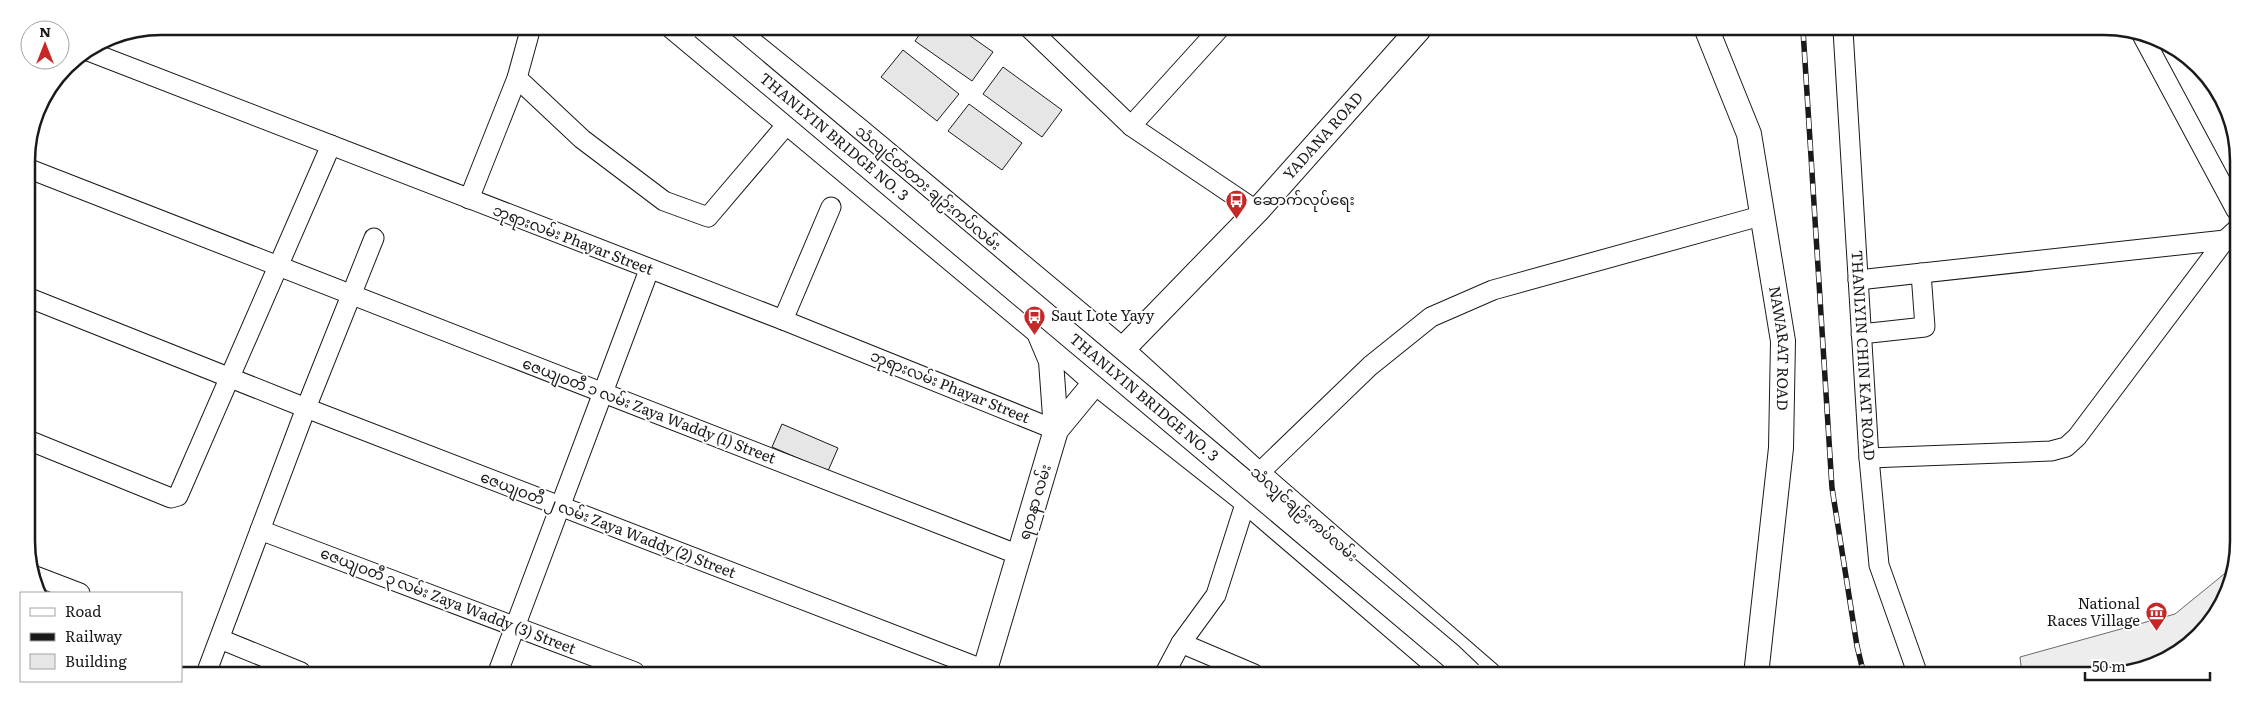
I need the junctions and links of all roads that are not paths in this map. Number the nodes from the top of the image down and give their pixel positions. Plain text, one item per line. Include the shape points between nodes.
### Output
1 (529, 35) edge
2 (683, 35) edge
3 (711, 35) edge
4 (742, 35) edge
5 (1036, 35) edge
6 (1214, 35) edge
7 (1414, 35) edge
8 (1709, 35) edge
9 (1843, 35) edge
10 (2146, 43) edge
11 (95, 54) edge
12 (516, 78) junction
13 (788, 123) junction
14 (1131, 126) junction
15 (857, 129) junction
16 (332, 146) junction
17 (832, 160) junction
18 (35, 171) edge
19 (469, 199) junction
20 (2230, 199) edge
21 (832, 207) dead end
22 (1257, 211) junction
23 (1764, 216) junction
24 (2230, 235) edge
25 (374, 238) dead end
26 (279, 266) junction
27 (649, 270) junction
28 (1921, 273) junction
29 (1858, 280) junction
30 (351, 294) junction
31 (35, 300) edge
32 (783, 320) junction
33 (1038, 331) junction
34 (1861, 334) junction
35 (1122, 350) junction
36 (230, 378) junction
37 (1094, 382) junction
38 (602, 392) junction
39 (306, 408) junction
40 (1056, 430) junction
41 (35, 443) edge
42 (1869, 458) junction
43 (1258, 474) junction
44 (1246, 501) junction
45 (560, 507) junction
46 (260, 530) junction
47 (1019, 555) junction
48 (41, 578) edge
49 (77, 592) edge
50 (515, 627) junction
51 (220, 639) junction
52 (1181, 642) junction
53 (209, 667) edge
54 (289, 667) edge
55 (500, 667) edge
56 (622, 667) edge
57 (972, 667) edge
58 (986, 667) edge
59 (1168, 667) edge
60 (1238, 667) edge
61 (1440, 667) edge
62 (1463, 667) edge
63 (1481, 667) edge
64 (1757, 667) edge
65 (1915, 667) edge

1 - 12 street
2 - 13 main road
3 - 62 main road, THANLYIN BRIDGE NO. 3, bridge
4 - 15 main road, သံလျင်တံတား ချဉ်းကပ်လမ်း
5 - 14 street
6 - 14 street
7 - 22 main road, YADANA ROAD
8 - 23 main road, NAWARAT ROAD via 1749,134
9 - 29 street, THANLYIN CHIN KAT ROAD
10 - 20 street
11 - 16 street, ဘုရားလမ်း Phayar Street
12 - 13 street via 582,139 664,201 708,217
12 - 19 street
13 - 17 main road
14 - 22 street
15 - 17 main road
15 - 35 main road, သံလျင်တံတား ချဉ်းကပ်လမ်း
16 - 19 street, ဘုရားလမ်း Phayar Street
16 - 26 street
17 - 33 main road
18 - 26 street, ဇေယျဝတီ ၁ လမ်း Zaya Waddy (1) Street
19 - 27 street, ဘုရားလမ်း Phayar Street
21 - 32 street
22 - 35 main road, YADANA ROAD
23 - 43 street via 1493,290 1431,317 1370,366
23 - 64 main road, NAWARAT ROAD via 1783,341 1781,448
24 - 28 street
24 - 42 street via 2077,437 2066,447 2051,451
25 - 30 street
26 - 30 street, ဇေယျဝတီ ၁ လမ်း Zaya Waddy (1) Street
26 - 36 street
27 - 32 street, ဘုရားလမ်း Phayar Street
27 - 38 street
28 - 29 street
28 - 34 street via 1925,327
29 - 34 street, THANLYIN CHIN KAT ROAD
30 - 38 street, ဇေယျဝတီ ၁ လမ်း Zaya Waddy (1) Street
30 - 39 street
31 - 36 street, ဇေယျဝတီ ၂ လမ်း Zaya Waddy (2) Street
32 - 40 street, ဘုရားလမ်း Phayar Street
33 - 37 main road
33 - 40 main road via 1051,361
34 - 42 street, THANLYIN CHIN KAT ROAD
35 - 37 main road, ရတနာ လမ်း
35 - 43 main road, သံလျှင်ချဉ်းကပ်လမ်း
36 - 39 street, ဇေယျဝတီ ၂ လမ်း Zaya Waddy (2) Street
36 - 41 street via 178,496 171,498
37 - 40 main road, ရတနာ လမ်း
37 - 44 main road, သံလျှင်ချဉ်းကပ်လမ်း
38 - 45 street
38 - 47 street, ဇေယျဝတီ ၁ လမ်း Zaya Waddy (1) Street
39 - 45 street, ဇေယျဝတီ ၂ လမ်း Zaya Waddy (2) Street
39 - 46 street
40 - 47 main road, ရတနာ လမ်း
42 - 65 street, THANLYIN CHIN KAT ROAD via 1879,564
43 - 44 street
43 - 63 main road, သံလျှင်ချဉ်းကပ်လမ်း
44 - 52 street via 1216,595
44 - 61 main road, သံလျှင်ချဉ်းကပ်လမ်း
45 - 50 street
45 - 57 street, ဇေယျဝတီ ၂ လမ်း Zaya Waddy (2) Street
46 - 50 street, ဇေယျဝတီ ၃ လမ်း Zaya Waddy (3) Street
46 - 51 street
47 - 58 main road, ရတနာ လမ်း
48 - 49 street
50 - 55 street
50 - 56 street, ဇေယျဝတီ ၃ လမ်း Zaya Waddy (3) Street
51 - 53 street
51 - 54 street
52 - 59 street
52 - 60 street

